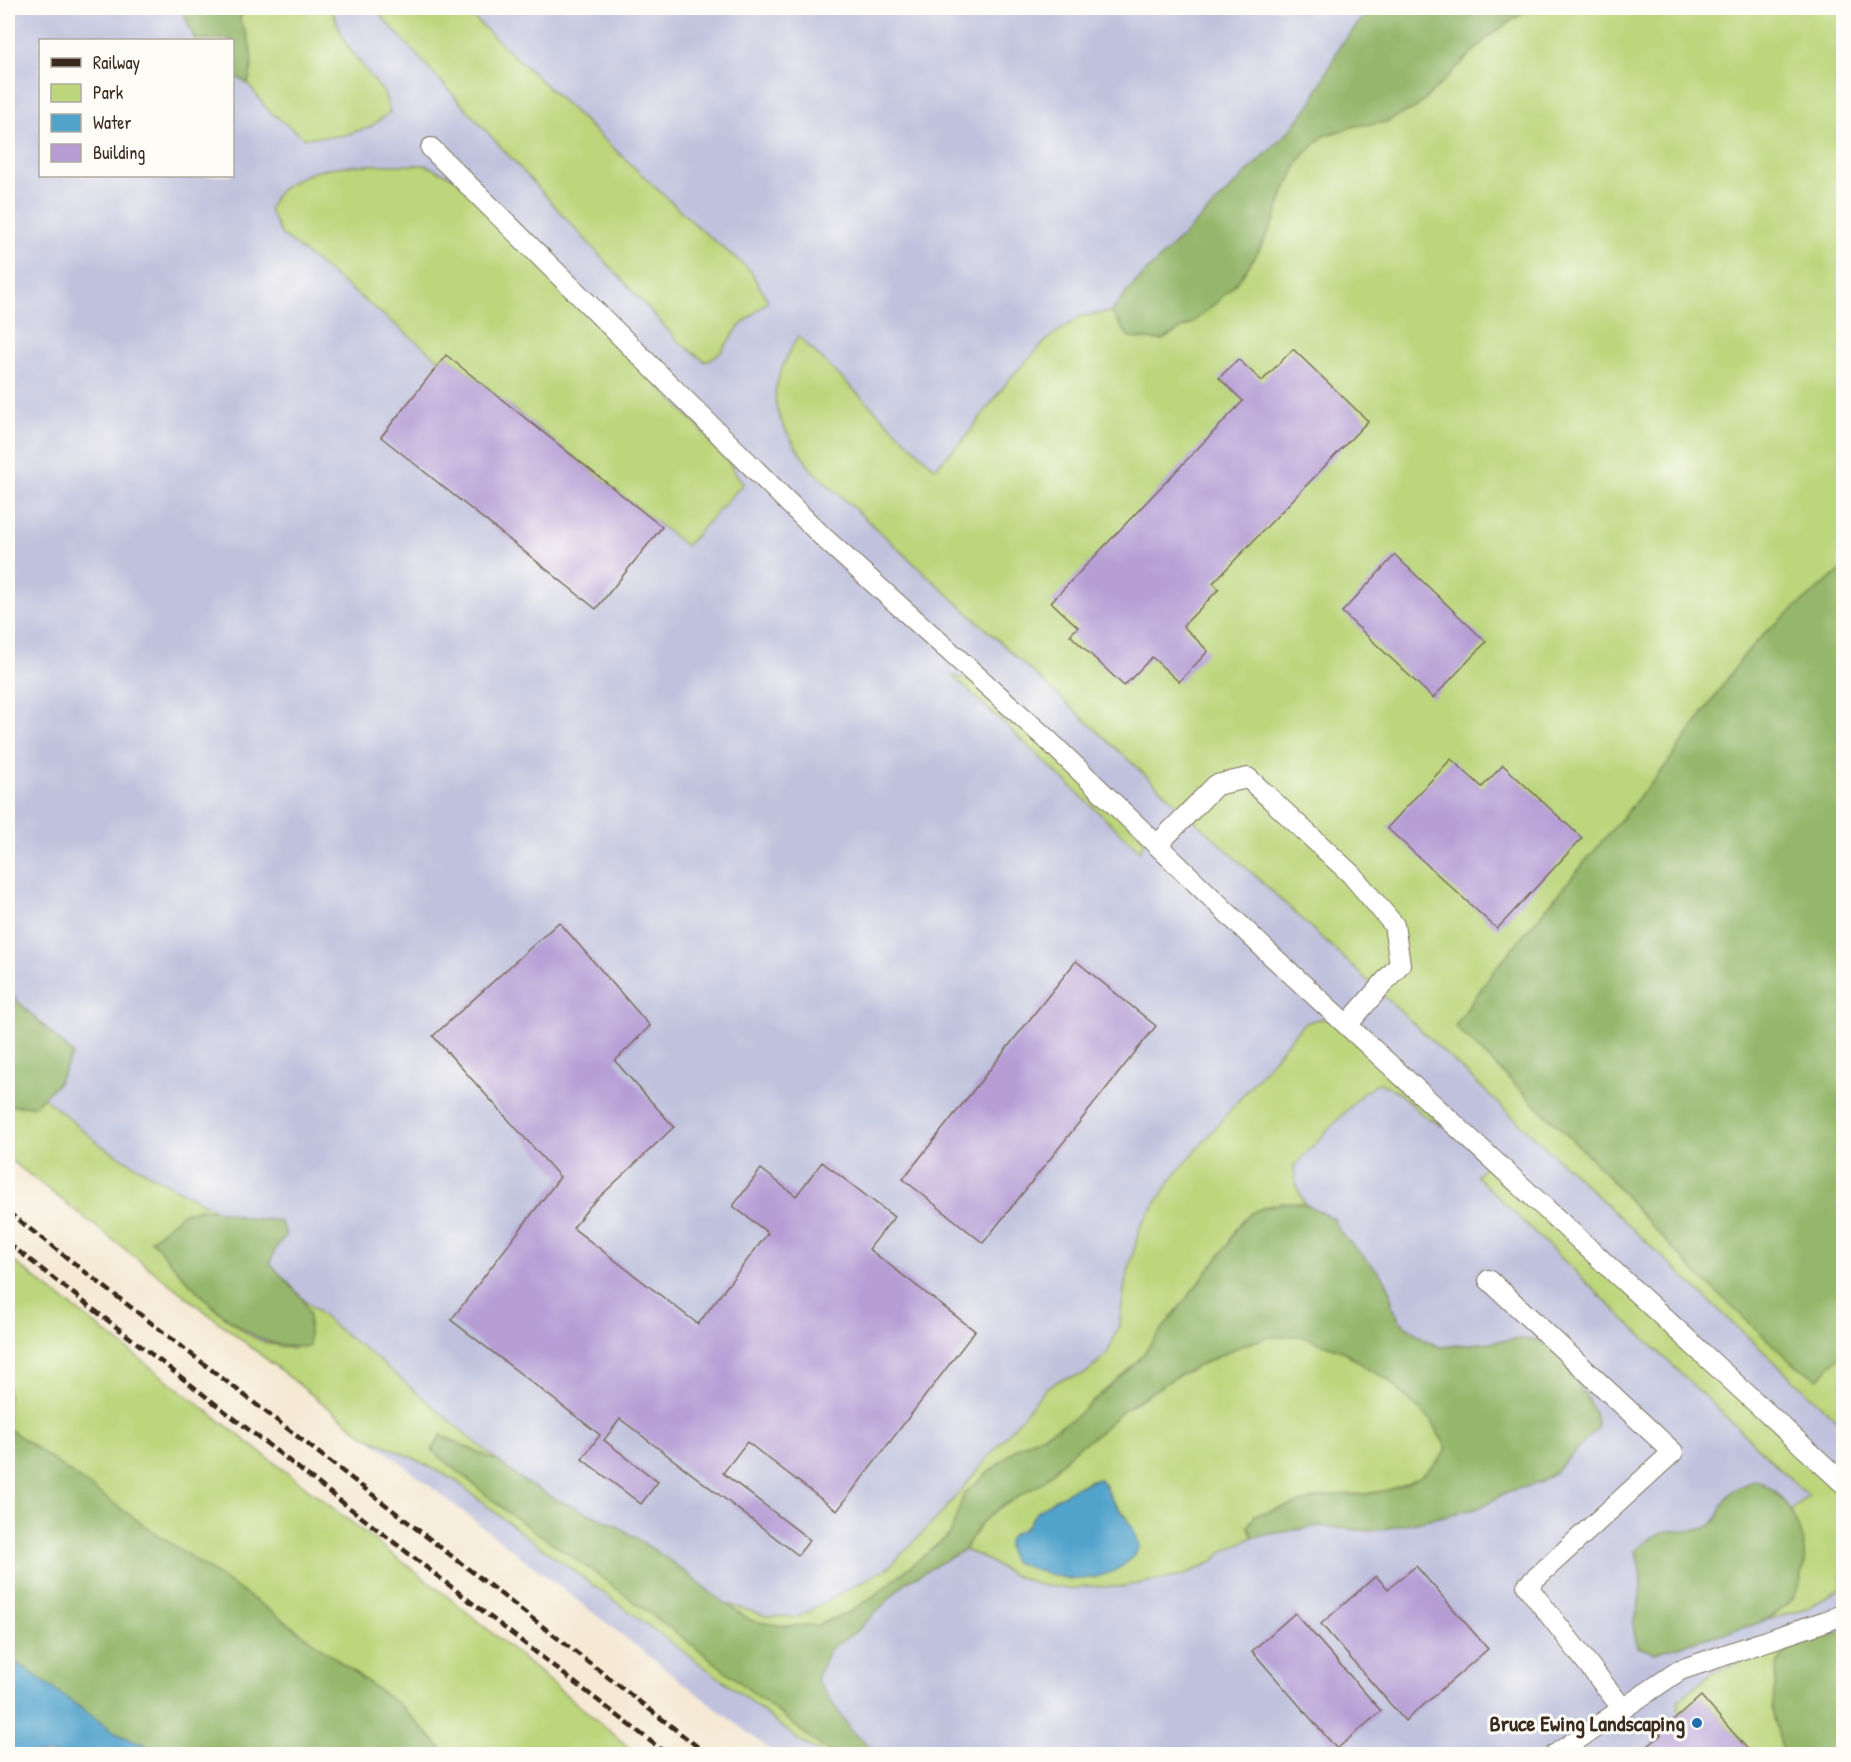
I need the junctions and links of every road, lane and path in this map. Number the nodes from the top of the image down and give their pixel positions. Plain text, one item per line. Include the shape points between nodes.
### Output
1 (431, 148) dead end
2 (1157, 845) junction
3 (1347, 1025) junction
4 (1489, 1280) dead end
5 (1844, 1484) edge
6 (1844, 1613) edge
7 (1623, 1709) junction
8 (1556, 1755) edge

1 - 2 lane via 824,538 1049,741
2 - 3 lane
2 - 3 lane via 1216,785 1248,778 1351,874 1394,925 1400,964
3 - 5 lane
4 - 7 lane via 1673,1452 1527,1586
6 - 7 lane via 1680,1670
7 - 8 lane

